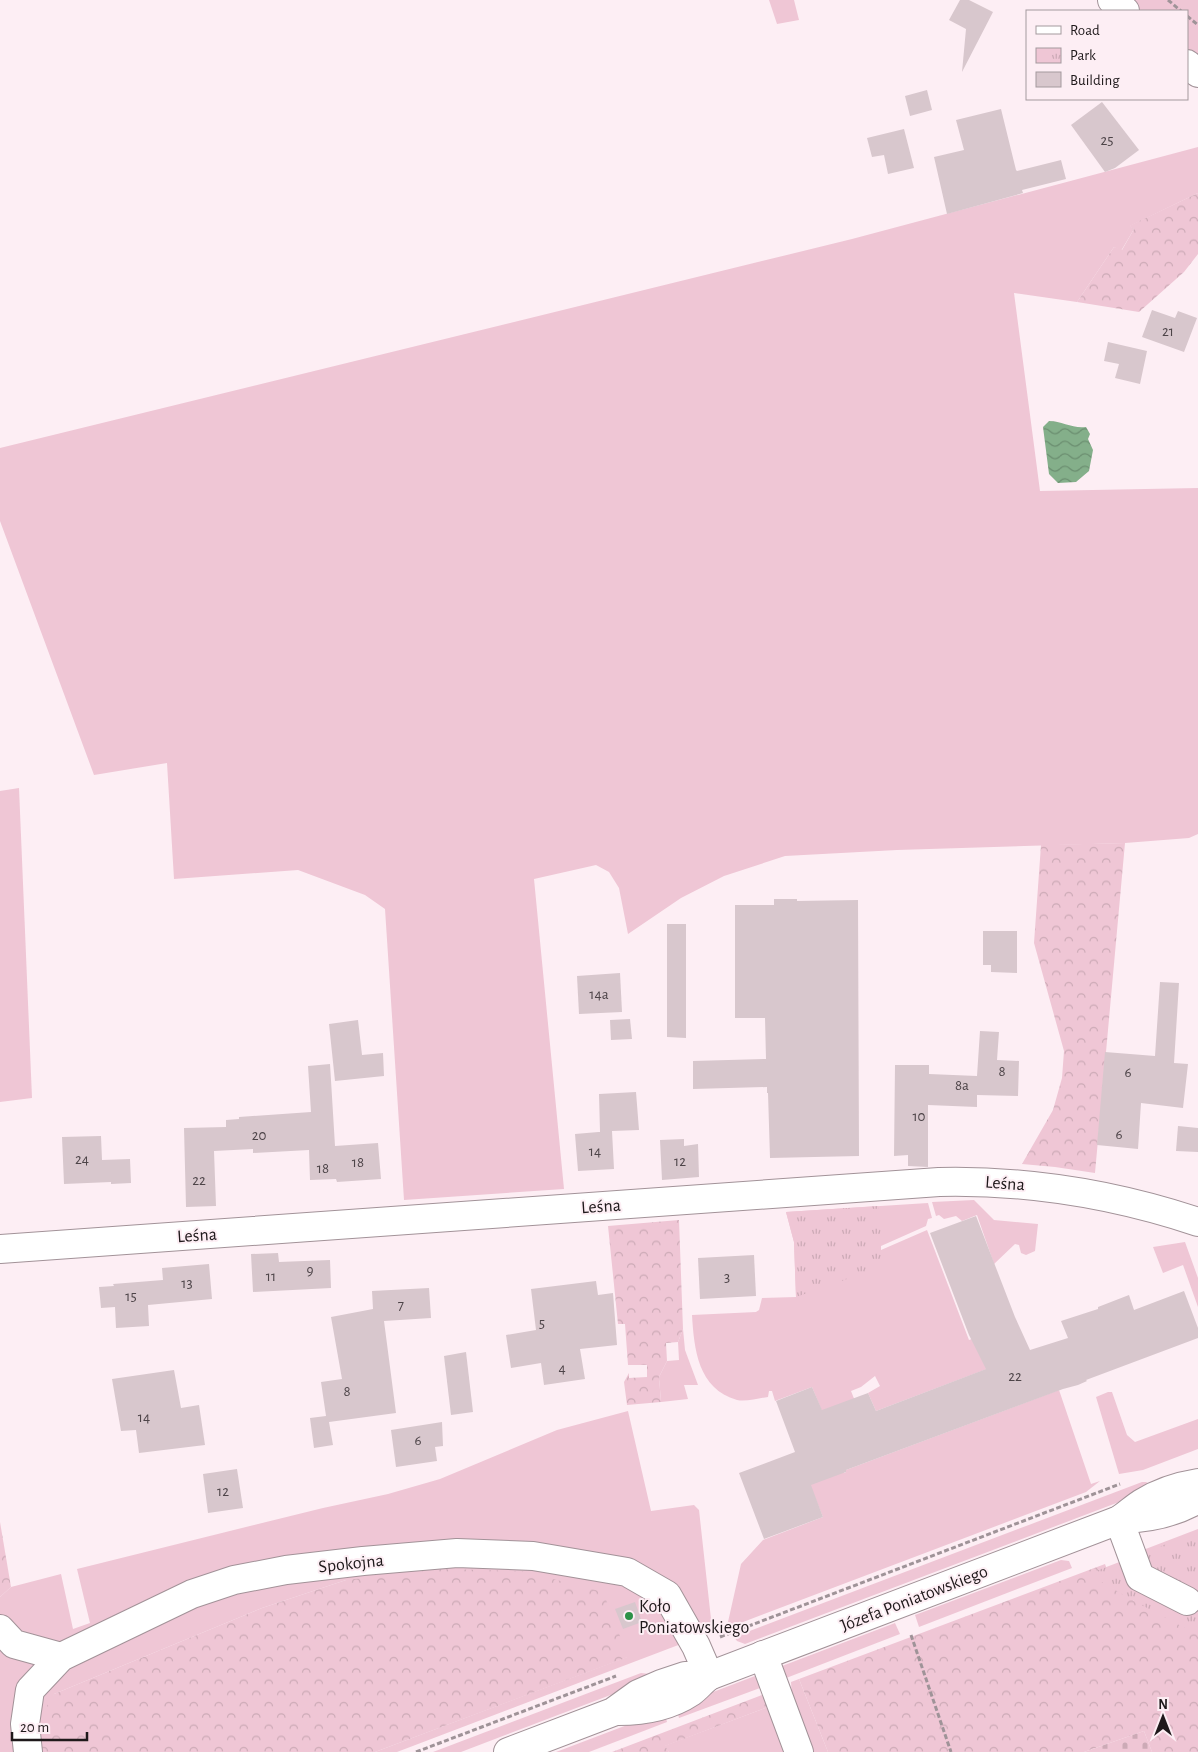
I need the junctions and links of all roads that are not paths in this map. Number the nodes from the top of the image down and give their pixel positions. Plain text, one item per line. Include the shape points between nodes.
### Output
1 (1112, 0) edge
2 (1124, 10) edge
3 (1188, 65) edge
4 (1198, 73) edge
5 (1198, 1222) edge
6 (0, 1249) edge
7 (1198, 1483) edge
8 (1198, 1499) edge
9 (1119, 1520) junction
10 (1187, 1601) dead end
11 (0, 1629) edge
12 (763, 1655) junction
13 (61, 1658) junction
14 (709, 1676) junction
15 (28, 1752) edge
16 (508, 1752) edge
17 (799, 1752) edge

1 - 2 street
3 - 4 street
5 - 6 street, Leśna via 1165,1211 1072,1190 977,1181
7 - 9 street, Józefa Poniatowskiego via 1155,1496
8 - 9 street, Józefa Poniatowskiego via 1164,1514
9 - 10 street via 1140,1577
9 - 12 street, Józefa Poniatowskiego
11 - 13 street via 14,1644
12 - 14 street, Józefa Poniatowskiego
12 - 17 street
13 - 14 street, Spokojna via 192,1594 234,1580 364,1560 457,1553 533,1556 627,1572 667,1595
13 - 15 street, Spokojna via 30,1690 26,1724
14 - 16 street, Józefa Poniatowskiego via 690,1693 668,1703 613,1712

